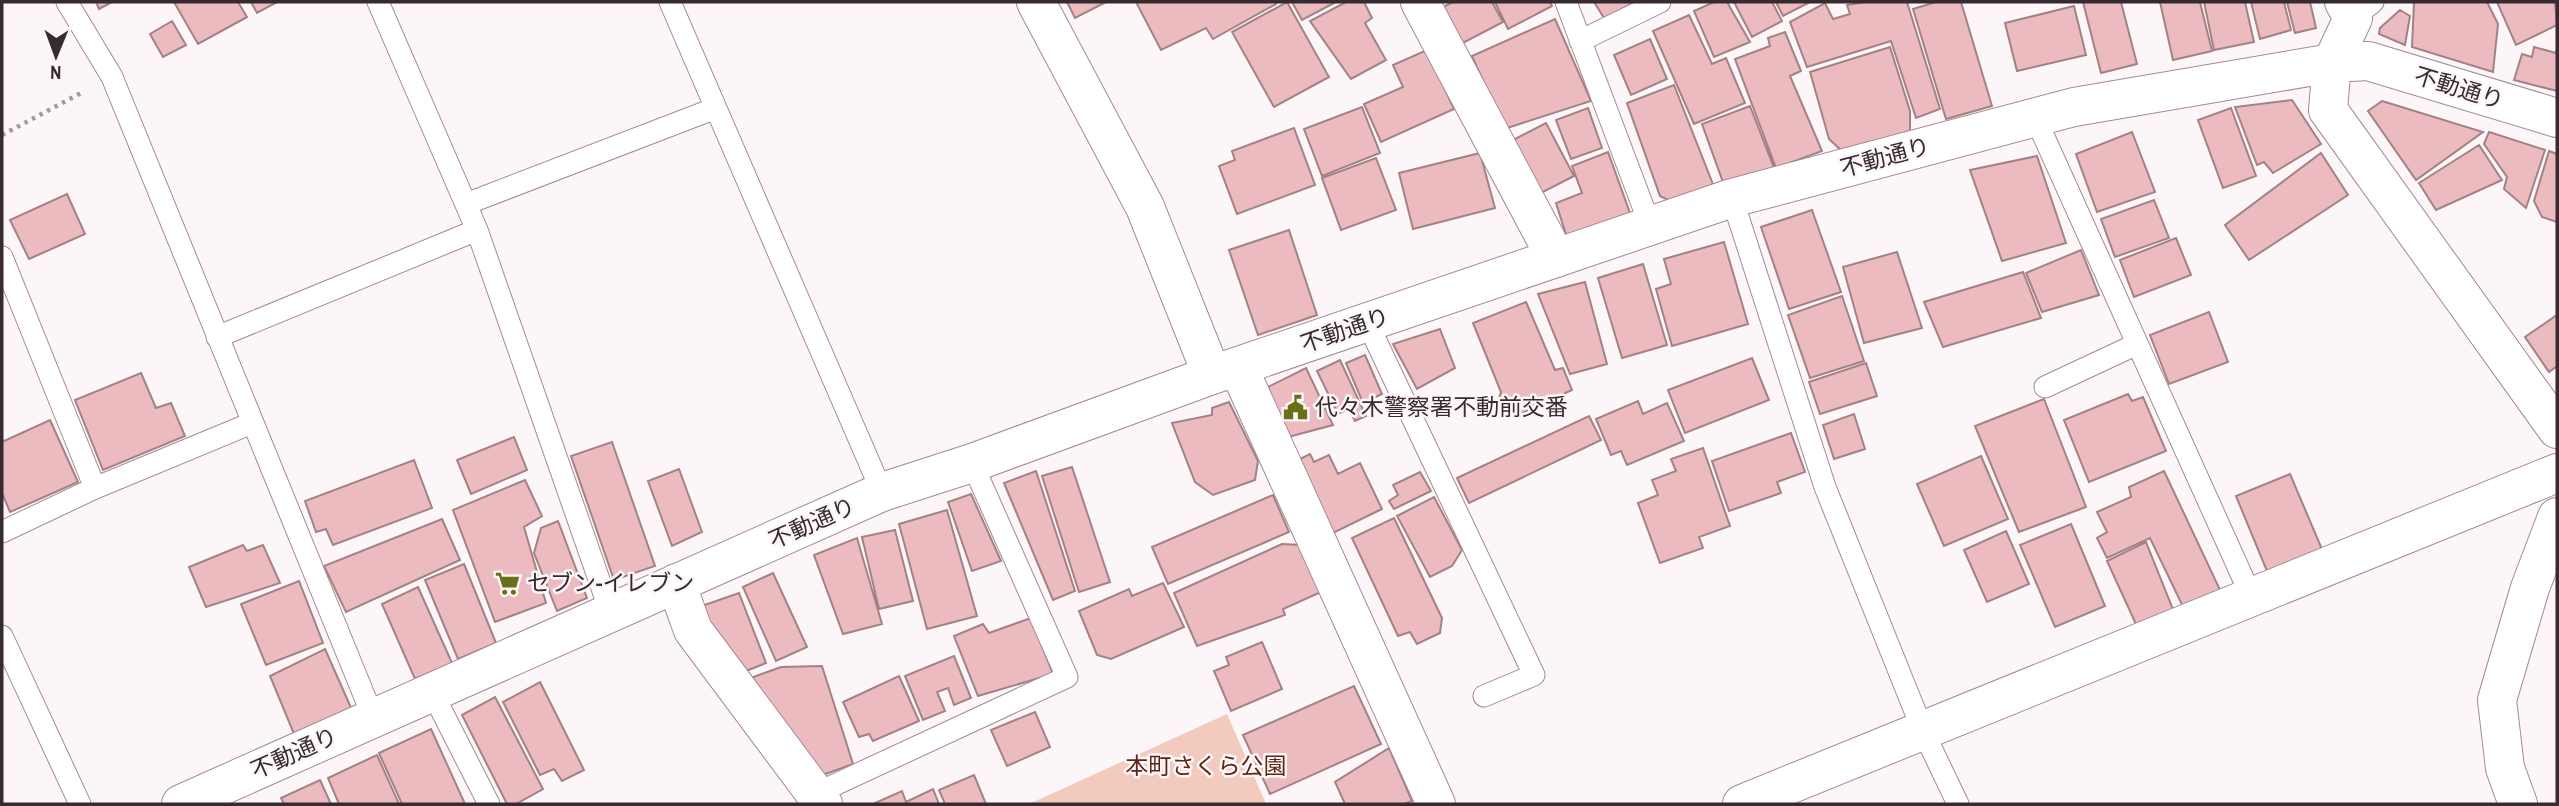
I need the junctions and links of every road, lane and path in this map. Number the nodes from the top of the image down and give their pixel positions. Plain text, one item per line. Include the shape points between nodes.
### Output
1 (67, 2) edge
2 (377, 2) edge
3 (670, 2) edge
4 (1036, 2) edge
5 (1420, 2) edge
6 (1566, 2) edge
7 (1660, 2) edge
8 (2357, 7) edge
9 (1580, 41) junction
10 (2332, 63) junction
11 (112, 77) junction
12 (716, 108) junction
13 (2035, 117) junction
14 (2557, 118) edge
15 (2, 135) edge
16 (1732, 198) junction
17 (466, 204) junction
18 (1650, 225) junction
19 (477, 230) junction
20 (2, 257) edge
21 (1556, 258) junction
22 (1367, 322) junction
23 (217, 337) junction
24 (2137, 344) junction
25 (1225, 370) junction
26 (2045, 387) dead end
27 (252, 423) junction
28 (2557, 429) edge
29 (972, 463) junction
30 (2557, 473) edge
31 (95, 488) junction
32 (881, 492) junction
33 (2557, 517) edge
34 (2, 532) edge
35 (676, 583) junction
36 (2252, 598) junction
37 (610, 611) junction
38 (2, 636) edge
39 (432, 692) junction
40 (1484, 696) dead end
41 (373, 717) junction
42 (1923, 731) junction
43 (819, 799) edge
44 (80, 804) edge
45 (181, 804) edge
46 (489, 804) edge
47 (1436, 804) edge
48 (1742, 804) edge
49 (1958, 804) edge
50 (2518, 804) edge

1 - 11 lane
2 - 17 lane
3 - 12 lane
4 - 25 street
5 - 21 street
6 - 9 lane
7 - 9 lane
8 - 10 street
9 - 18 lane
10 - 13 street, 不動通り
10 - 14 street, 不動通り via 2368,61
10 - 28 street via 2328,110
11 - 15 path
11 - 23 lane
12 - 17 lane
12 - 32 lane
13 - 16 street, 不動通り
13 - 24 lane
16 - 18 street, 不動通り
16 - 42 lane via 1825,487
17 - 19 lane
18 - 21 street, 不動通り
19 - 23 lane
19 - 37 lane
20 - 31 lane
21 - 22 street, 不動通り
22 - 25 street, 不動通り
22 - 40 lane via 1534,675
23 - 27 lane
24 - 26 lane
24 - 36 lane
25 - 29 street, 不動通り
25 - 47 street
27 - 31 lane
27 - 41 lane
29 - 32 street, 不動通り
29 - 43 lane via 1067,677
30 - 36 street
31 - 34 lane
32 - 35 street, 不動通り
33 - 50 street via 2530,588 2497,700 2505,768
35 - 37 street, 不動通り
35 - 43 street via 693,630
36 - 42 street
37 - 39 street, 不動通り
38 - 44 lane
39 - 41 street, 不動通り
39 - 46 lane
41 - 45 street, 不動通り
42 - 48 street
42 - 49 lane

